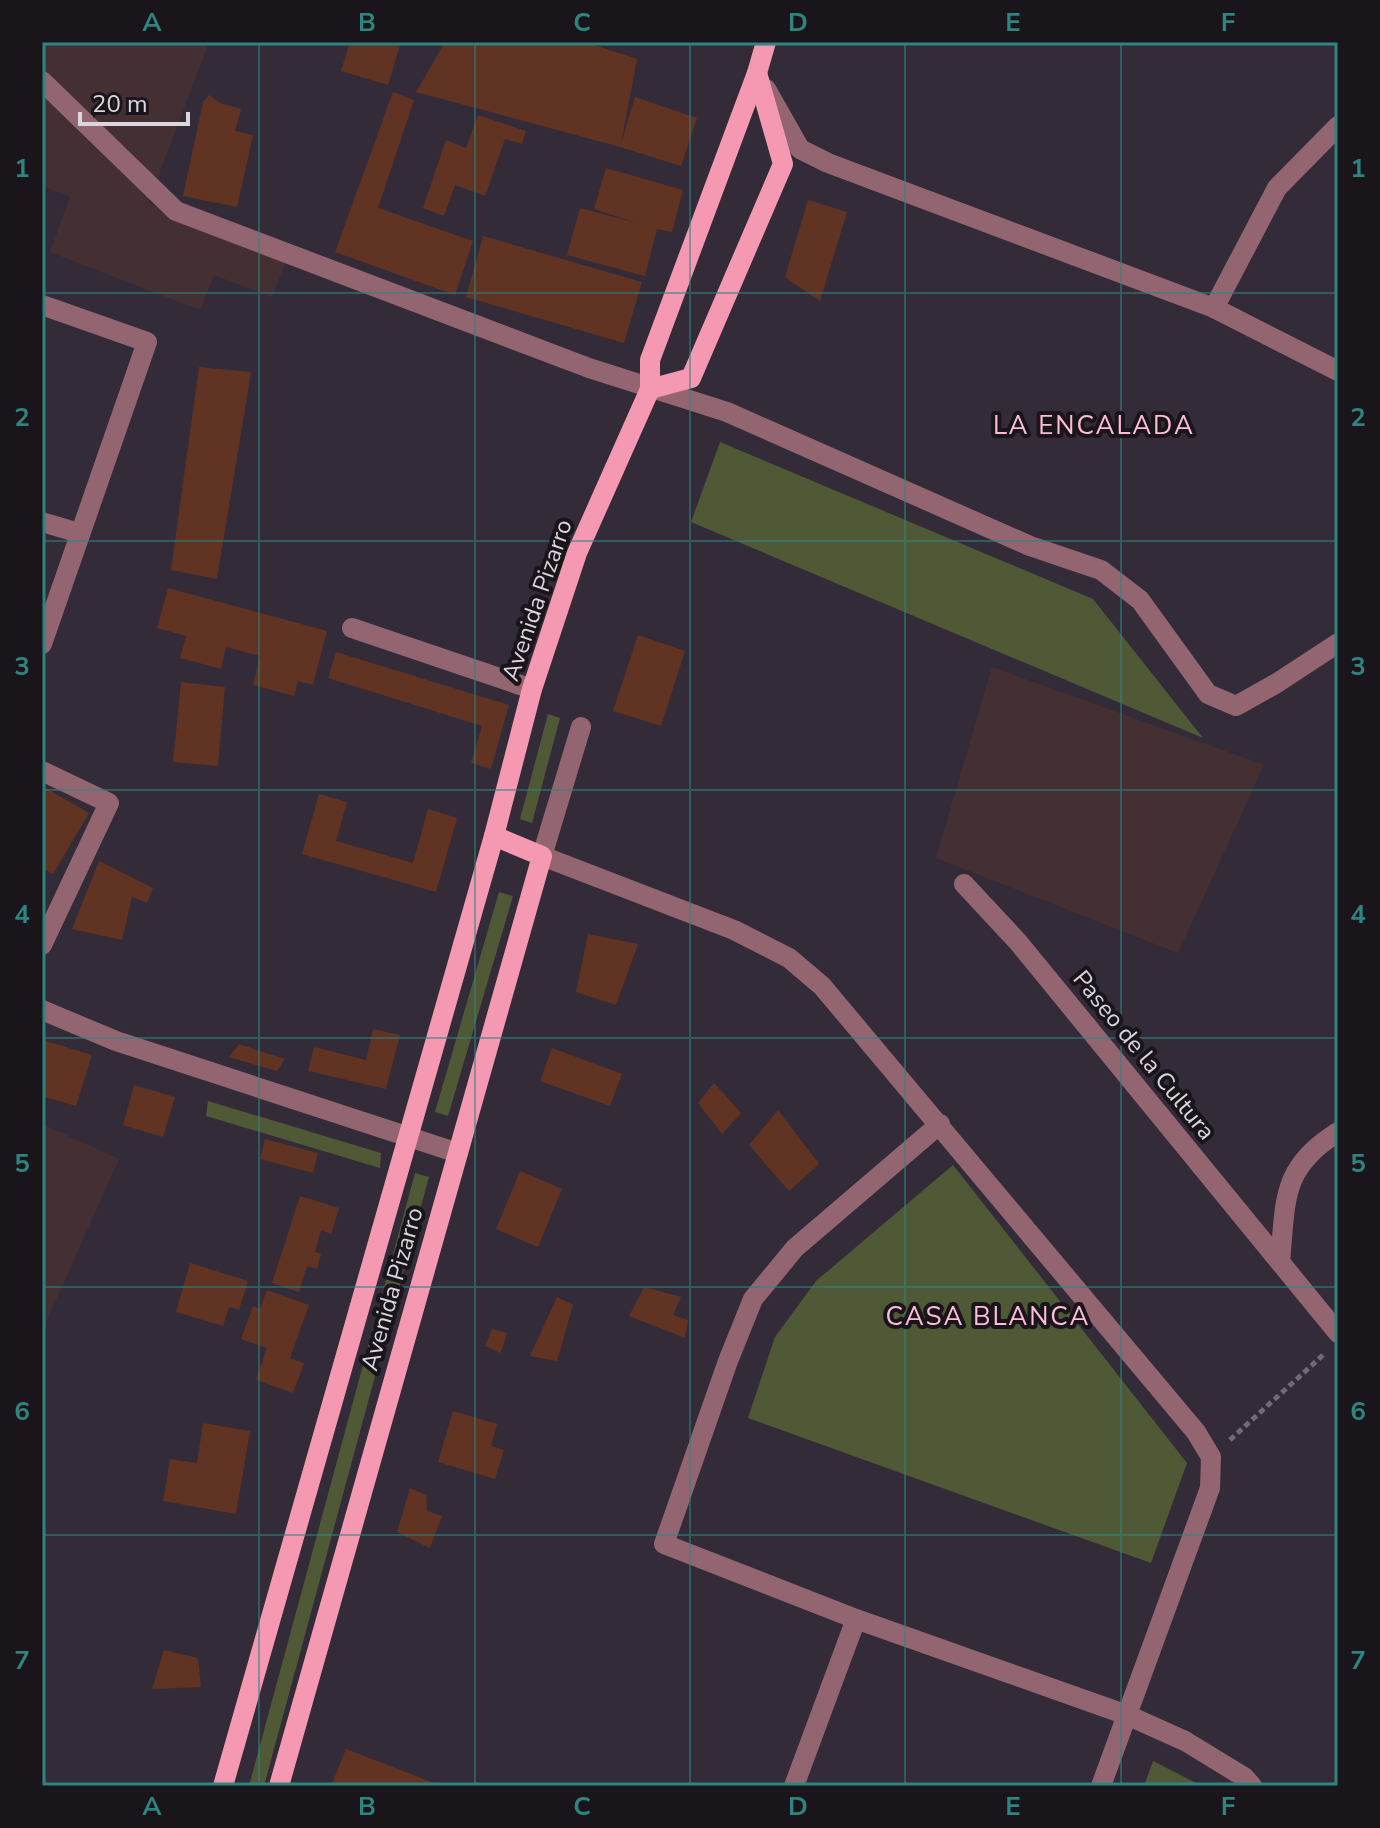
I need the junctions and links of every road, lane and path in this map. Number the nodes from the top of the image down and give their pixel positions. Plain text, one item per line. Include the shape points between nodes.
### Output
1 (766, 42) edge
2 (757, 73) junction
3 (42, 81) edge
4 (1338, 126) edge
5 (42, 305) edge
6 (1214, 308) junction
7 (1338, 371) edge
8 (650, 389) junction
9 (42, 522) edge
10 (79, 533) junction
11 (352, 628) dead end
12 (1338, 643) edge
13 (42, 644) edge
14 (532, 689) junction
15 (581, 727) dead end
16 (42, 771) edge
17 (494, 836) junction
18 (542, 856) junction
19 (964, 884) dead end
20 (42, 945) edge
21 (42, 1010) edge
22 (940, 1124) junction
23 (1338, 1132) edge
24 (408, 1137) junction
25 (458, 1153) junction
26 (1280, 1262) junction
27 (1338, 1333) edge
28 (1326, 1351) dead end
29 (1211, 1457) junction
30 (856, 1619) junction
31 (1127, 1715) junction
32 (223, 1786) edge
33 (279, 1786) edge
34 (794, 1786) edge
35 (1101, 1786) edge
36 (1252, 1786) edge

1 - 2 main road, Avenida Pizarro
2 - 6 street via 800,149
2 - 8 main road, Avenida Pizarro via 650,360
2 - 8 main road via 783,164 691,378
3 - 8 street via 176,211
4 - 6 street via 1277,188
5 - 10 street via 147,342
6 - 7 street
8 - 12 street via 727,412 1030,546 1101,570 1140,600 1208,694 1236,706
8 - 14 main road, Avenida Pizarro via 577,553
9 - 10 street
10 - 13 street
11 - 14 street
14 - 17 main road, Avenida Pizarro
15 - 18 street
16 - 20 street via 109,803
17 - 18 main road
17 - 24 main road, Avenida Pizarro
18 - 22 street via 734,930 789,958 822,986
18 - 25 main road, Avenida Pizarro
19 - 26 street, Paseo de la Cultura via 1018,942
21 - 24 street via 116,1041
22 - 29 street via 1196,1432
22 - 30 street via 795,1248 753,1299 664,1544
23 - 26 street via 1318,1145 1292,1178
24 - 25 street
24 - 32 main road, Avenida Pizarro
25 - 33 main road, Avenida Pizarro
26 - 27 street, Paseo de la Cultura
28 - 29 path
29 - 31 street via 1210,1488
30 - 31 street
30 - 34 street
31 - 35 street
31 - 36 street via 1185,1741

